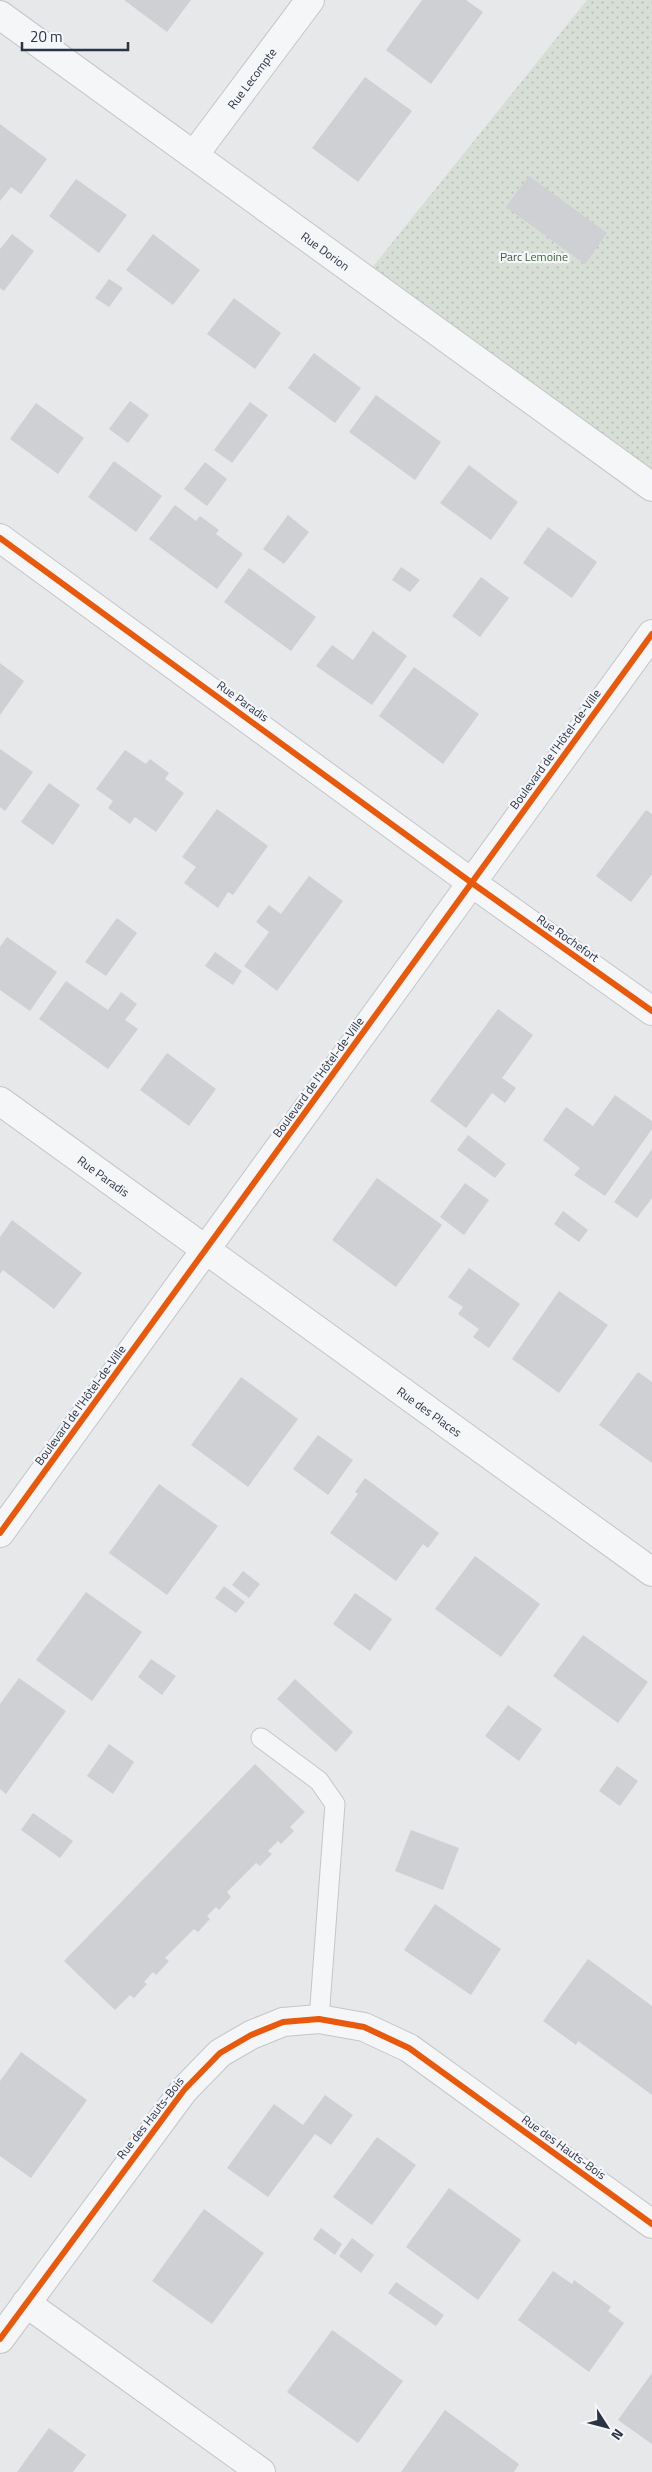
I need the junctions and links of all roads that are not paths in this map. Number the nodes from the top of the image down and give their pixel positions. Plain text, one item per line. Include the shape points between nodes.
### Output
1 (310, 0) edge
2 (0, 15) edge
3 (194, 155) junction
4 (652, 487) edge
5 (0, 538) edge
6 (652, 634) edge
7 (472, 883) junction
8 (652, 1011) edge
9 (0, 1101) edge
10 (207, 1250) junction
11 (0, 1533) edge
12 (652, 1572) edge
13 (261, 1738) dead end
14 (319, 2019) junction
15 (652, 2224) edge
16 (26, 2303) junction
17 (0, 2339) edge
18 (261, 2472) edge

1 - 3 street, Rue Lecompte
2 - 3 street, Rue Dorion
3 - 4 street, Rue Dorion
5 - 7 street, Rue Paradis
6 - 7 street, Boulevard de l'Hôtel-de-Ville
7 - 8 street, Rue Rochefort
7 - 10 street, Boulevard de l'Hôtel-de-Ville
9 - 10 street, Rue Paradis
10 - 11 street, Boulevard de l'Hôtel-de-Ville
10 - 12 street, Rue des Places
13 - 14 lane via 319,1782 335,1804
14 - 15 street, Rue des Hauts-Bois via 364,2026 410,2048
14 - 16 street, Rue des Hauts-Bois via 283,2022 250,2035 220,2053 184,2090
16 - 17 street, Rue des Hauts-Bois
16 - 18 street

